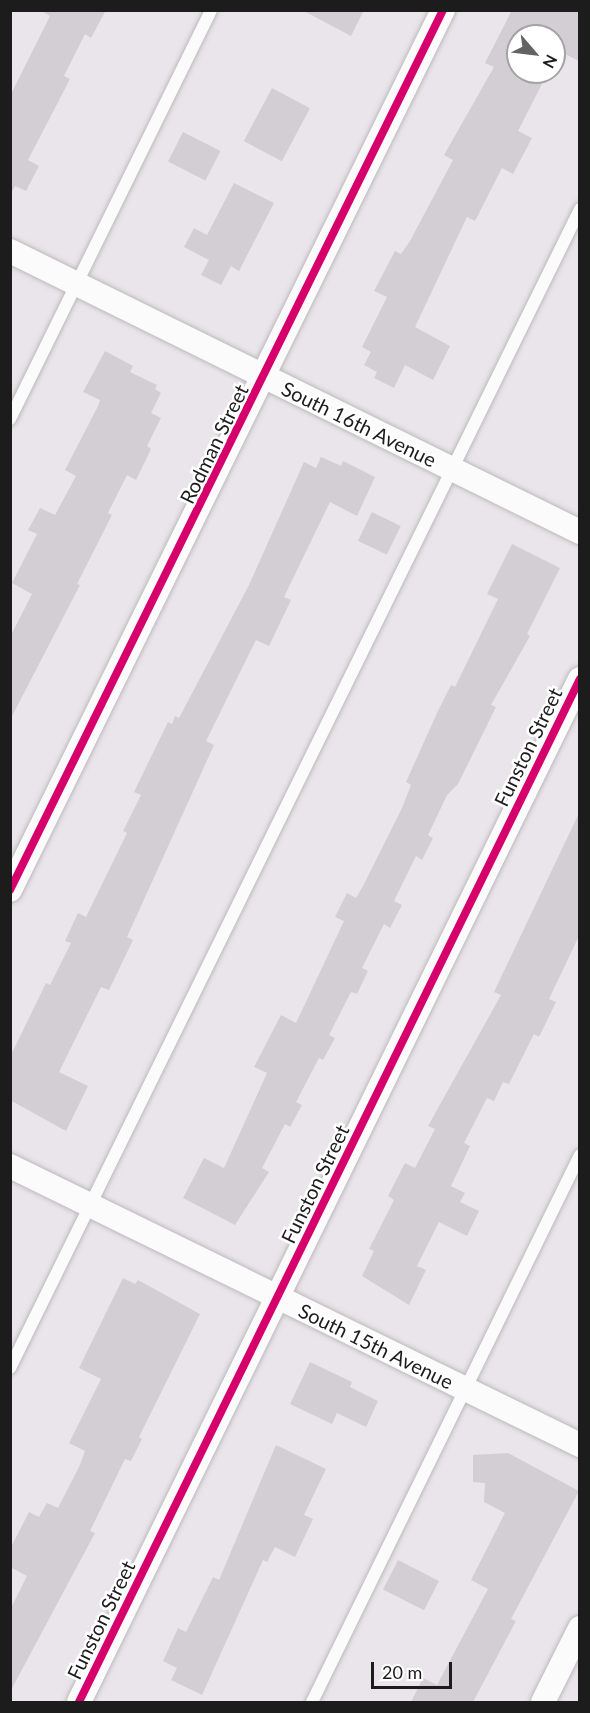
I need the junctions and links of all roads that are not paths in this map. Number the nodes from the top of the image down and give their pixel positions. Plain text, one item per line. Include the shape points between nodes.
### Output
1 (211, 10) edge
2 (443, 10) edge
3 (579, 209) edge
4 (10, 251) edge
5 (77, 284) junction
6 (264, 378) junction
7 (10, 419) edge
8 (451, 469) junction
9 (579, 532) edge
10 (579, 679) edge
11 (10, 890) edge
12 (579, 1155) edge
13 (10, 1166) edge
14 (91, 1205) junction
15 (278, 1298) junction
16 (10, 1368) edge
17 (466, 1390) junction
18 (579, 1446) edge
19 (579, 1628) edge
20 (79, 1702) edge
21 (312, 1702) edge
22 (543, 1702) edge

1 - 5 lane
2 - 6 street, Rodman Street
3 - 8 lane
4 - 5 street, South 16th Avenue
5 - 6 street, South 16th Avenue
5 - 7 lane
6 - 8 street, South 16th Avenue
6 - 11 street, Rodman Street
8 - 9 street, South 16th Avenue
8 - 14 lane
10 - 15 street, Funston Street
12 - 17 lane
13 - 14 street, South 15th Avenue
14 - 15 street, South 15th Avenue
14 - 16 lane
15 - 17 street, South 15th Avenue
15 - 20 street, Funston Street
17 - 18 street, South 15th Avenue
17 - 21 lane
19 - 22 street

